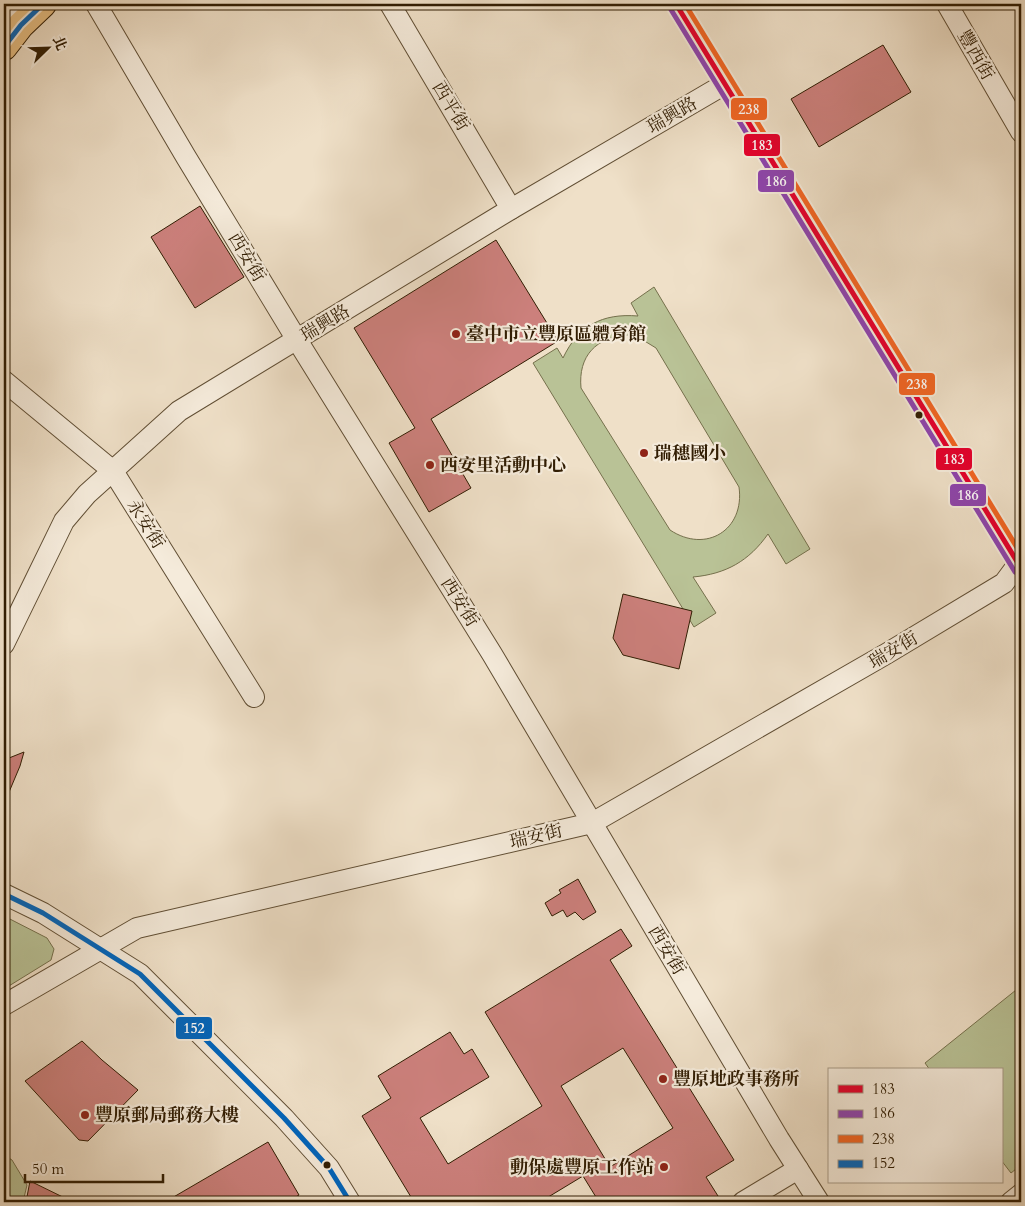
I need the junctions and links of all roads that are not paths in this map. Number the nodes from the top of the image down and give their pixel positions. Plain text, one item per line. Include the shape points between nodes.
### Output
1 (43, 4) edge
2 (96, 4) edge
3 (390, 4) edge
4 (676, 4) edge
5 (947, 4) edge
6 (12, 18) edge
7 (4, 47) edge
8 (725, 84) junction
9 (1021, 132) edge
10 (511, 208) junction
11 (297, 340) junction
12 (4, 381) edge
13 (113, 470) junction
14 (1020, 563) edge
15 (4, 644) edge
16 (254, 697) dead end
17 (592, 823) junction
18 (4, 894) edge
19 (101, 950) junction
20 (4, 1005) edge
21 (798, 1169) junction
22 (1021, 1194) edge
23 (350, 1202) edge
24 (743, 1202) edge
25 (819, 1202) edge
26 (1011, 1202) edge

1 - 6 main road
2 - 11 street, 西安街
3 - 10 street, 西平街
4 - 8 street
5 - 9 street, 豐西街
6 - 7 main road
8 - 10 street, 瑞興路
8 - 14 street
10 - 11 street, 瑞興路
11 - 13 street, 瑞興路 via 179,411
11 - 17 street, 西安街 via 492,654
12 - 13 street, 永安街
13 - 15 street, 瑞興路 via 64,521
13 - 16 street, 永安街
14 - 17 street, 瑞安街 via 1004,583
17 - 19 street, 瑞安街 via 137,928
17 - 21 street, 西安街
18 - 19 street via 43,913
19 - 20 street, 瑞安街
19 - 23 street via 140,974 271,1105 329,1168
21 - 24 street
21 - 25 street, 西安街
22 - 26 street

